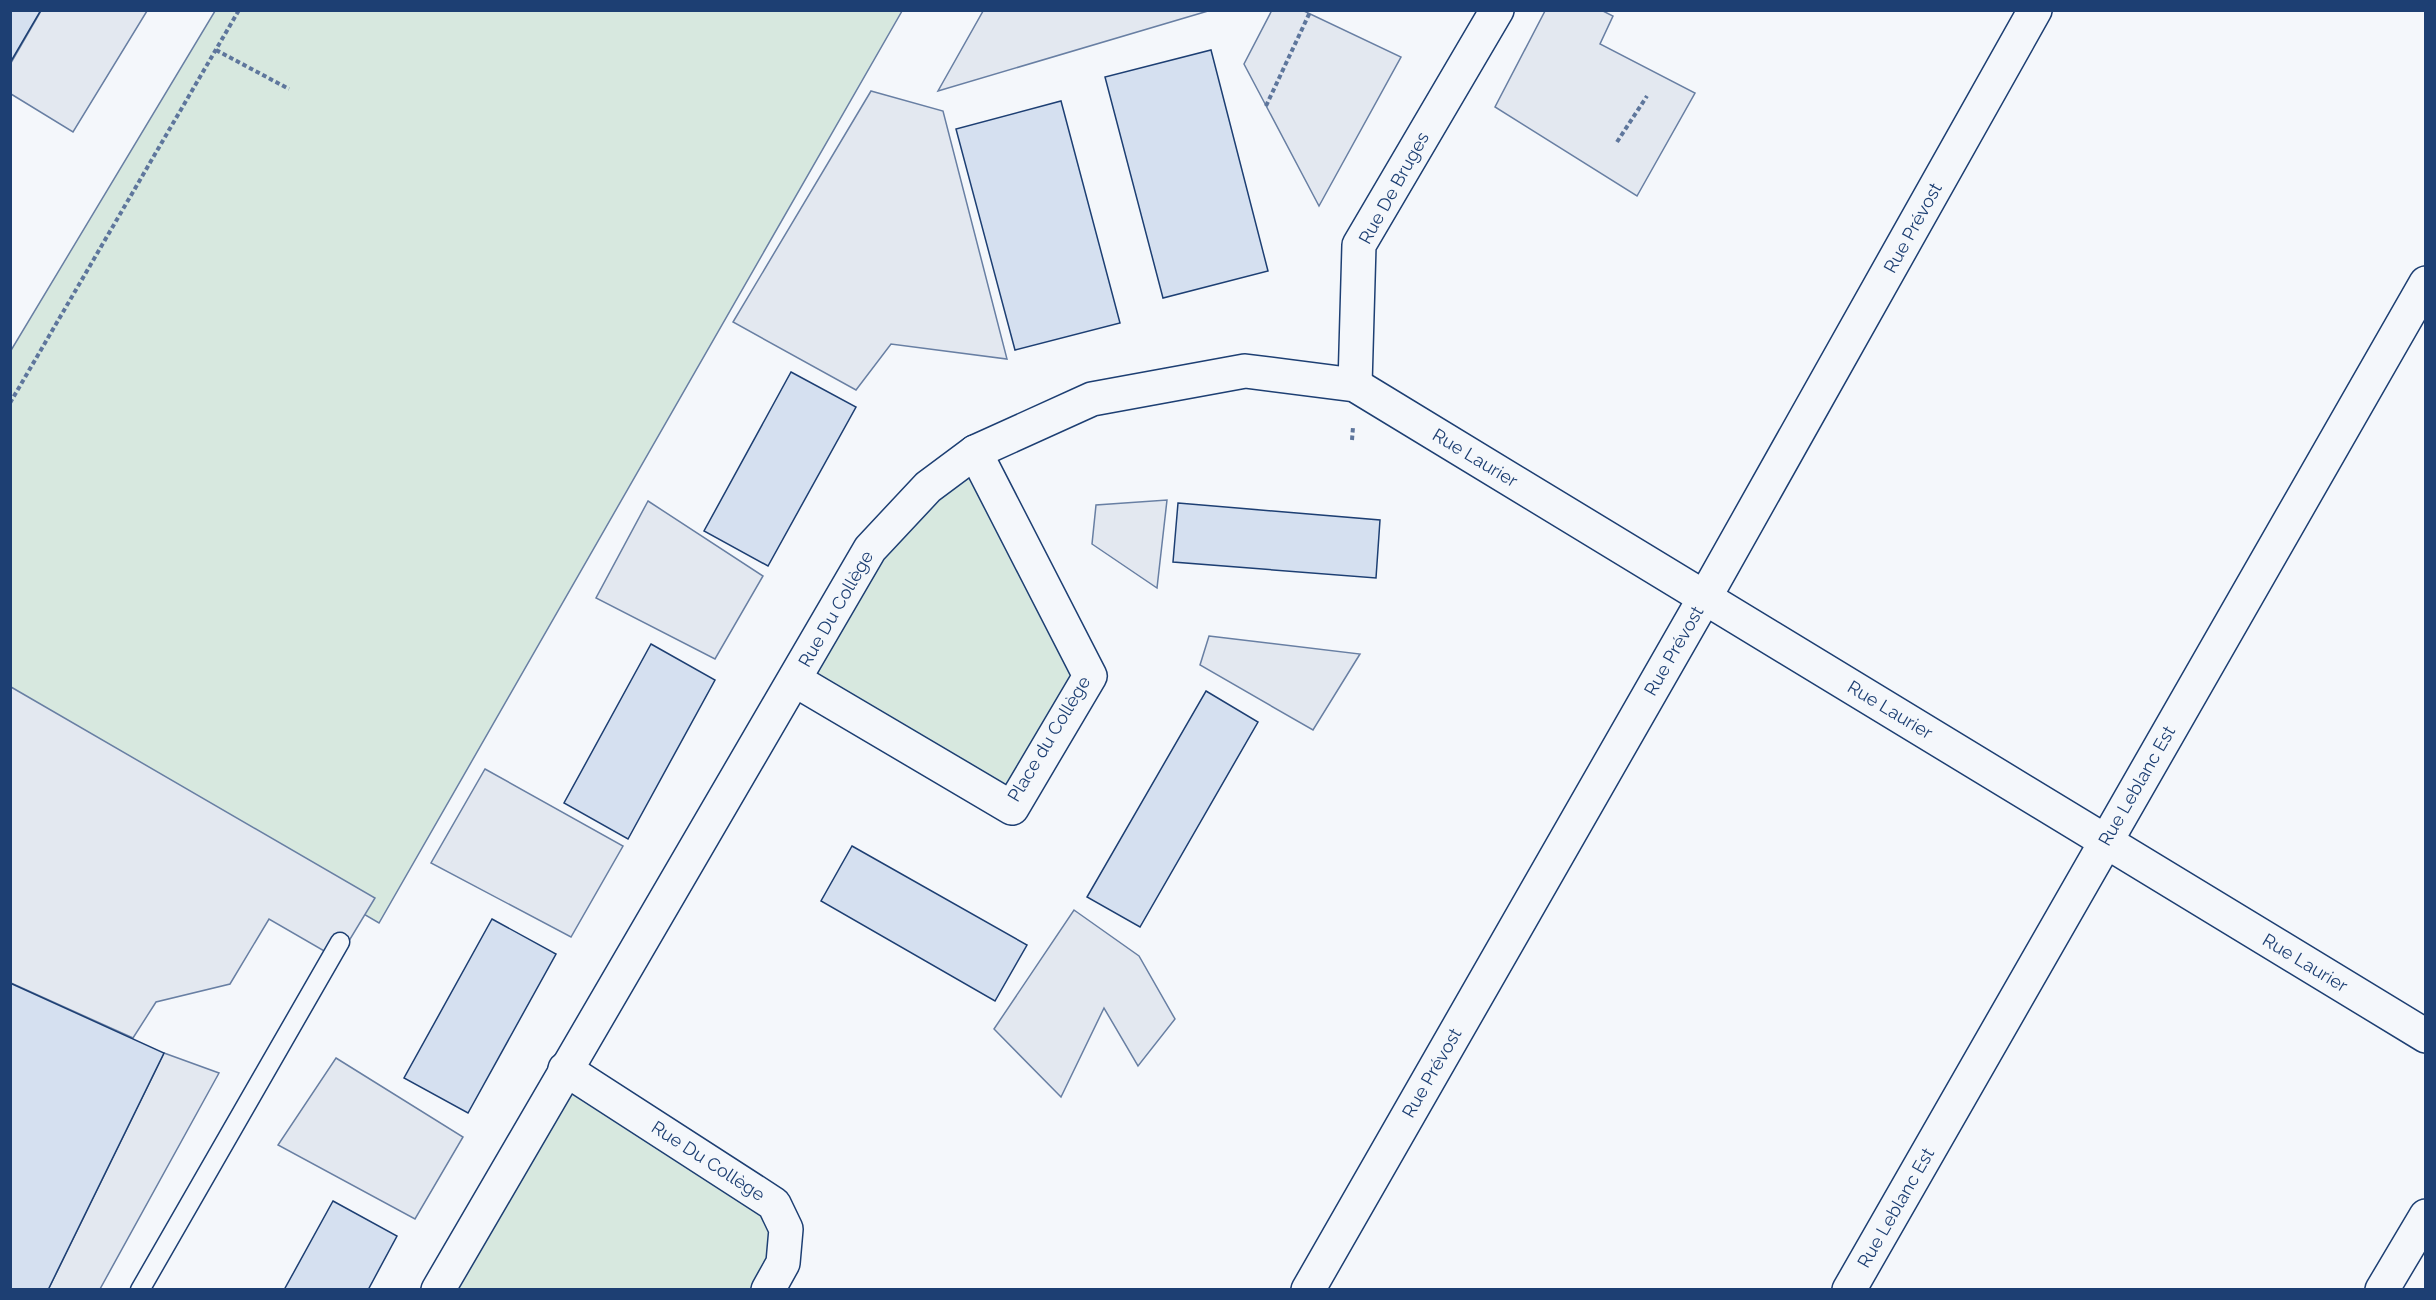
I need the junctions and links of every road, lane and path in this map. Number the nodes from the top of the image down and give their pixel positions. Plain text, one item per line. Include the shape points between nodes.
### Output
1 (239, 10) edge
2 (1311, 10) edge
3 (1497, 10) edge
4 (2035, 10) edge
5 (216, 50) junction
6 (289, 89) dead end
7 (1647, 96) dead end
8 (1266, 106) dead end
9 (1617, 142) dead end
10 (2426, 283) edge
11 (1355, 385) junction
12 (10, 403) edge
13 (975, 452) junction
14 (1705, 597) junction
15 (795, 680) junction
16 (2106, 841) junction
17 (340, 942) dead end
18 (2426, 1036) edge
19 (565, 1069) junction
20 (2426, 1216) edge
21 (140, 1290) edge
22 (438, 1290) edge
23 (768, 1290) edge
24 (1308, 1290) edge
25 (1849, 1290) edge
26 (2382, 1290) edge

1 - 5 path
2 - 8 path
3 - 11 street, Rue De Bruges via 1359,245
4 - 14 street, Rue Prévost
5 - 6 path
5 - 12 path
7 - 9 path
10 - 16 street, Rue Leblanc Est
11 - 13 street, Rue Du Collège via 1245,371 1092,399
11 - 14 street, Rue Laurier
13 - 15 street, Rue Du Collège via 928,487 870,549
13 - 15 street, Place du Collège via 1090,676 1012,808
14 - 16 street, Rue Laurier
14 - 24 street, Rue Prévost
15 - 19 street, Rue Du Collège
16 - 18 street, Rue Laurier
16 - 25 street, Rue Leblanc Est
17 - 21 lane
19 - 22 street, Rue Du Collège
19 - 23 street, Rue Du Collège via 774,1204 786,1229 783,1263
20 - 26 street

